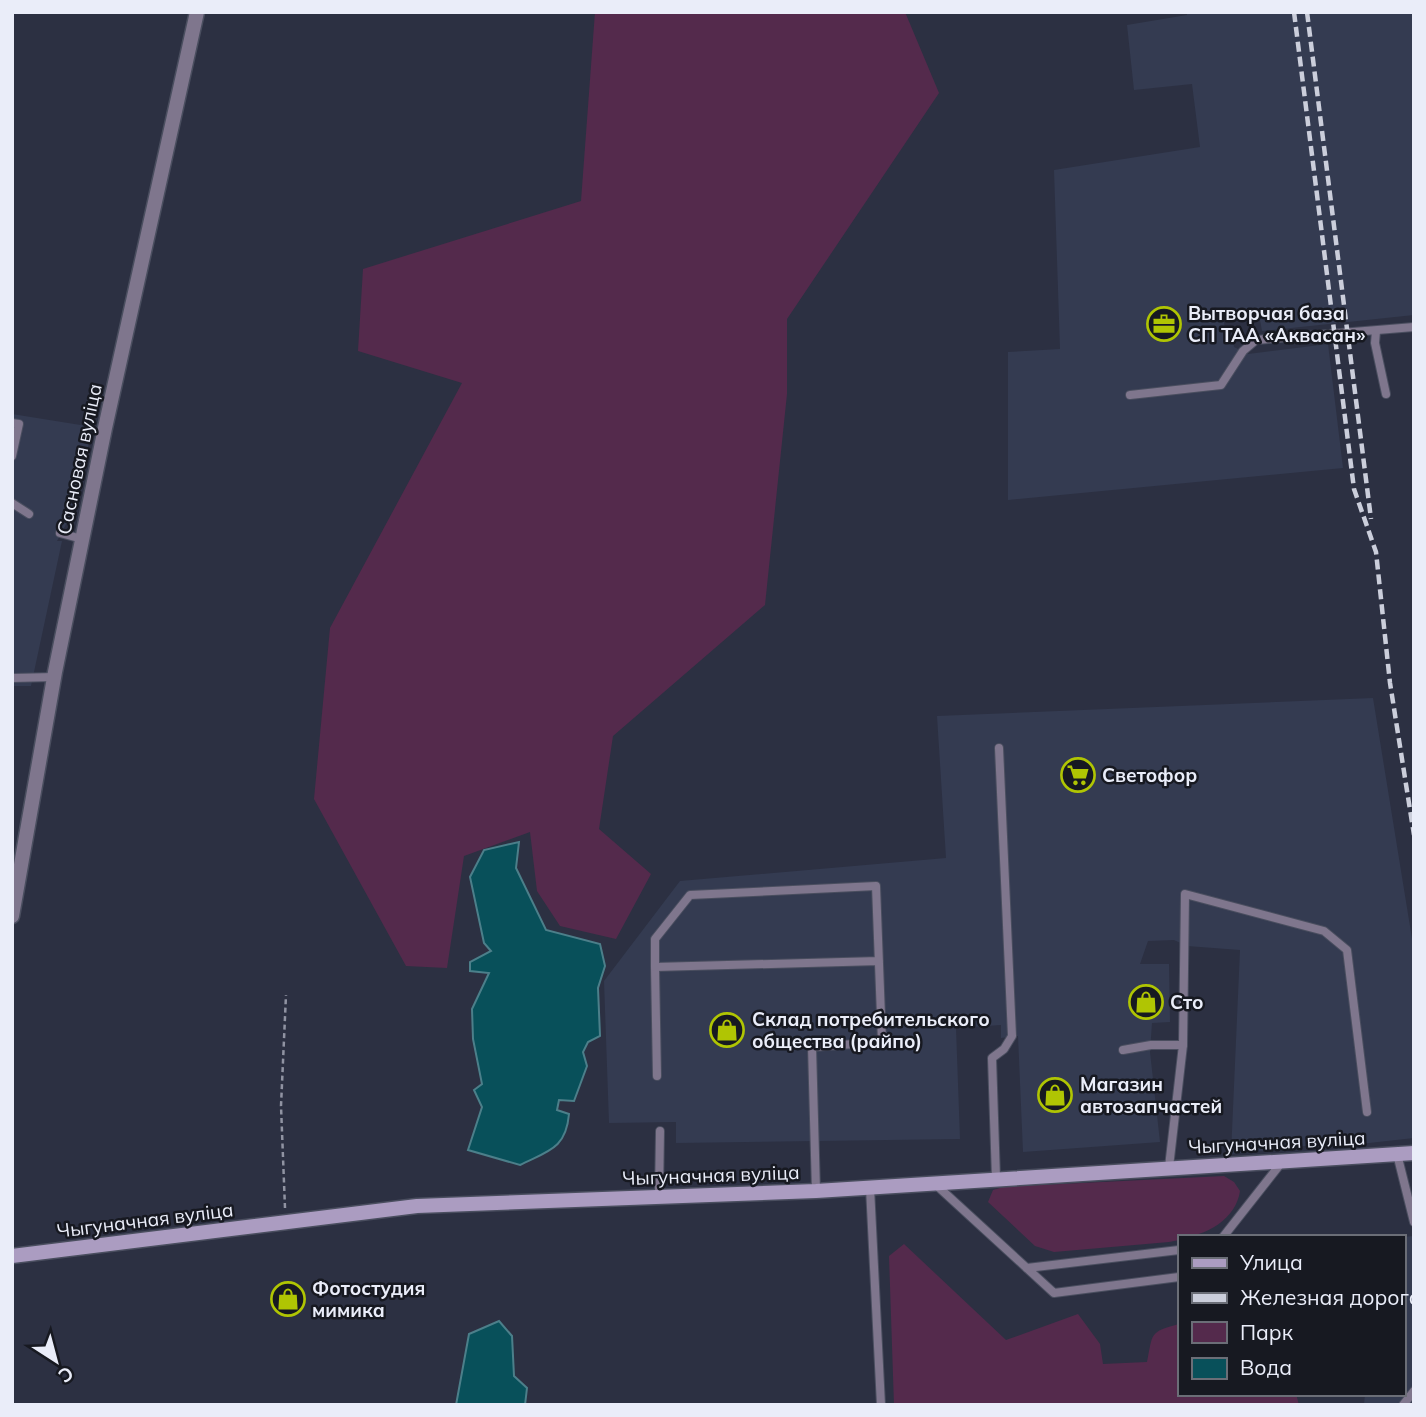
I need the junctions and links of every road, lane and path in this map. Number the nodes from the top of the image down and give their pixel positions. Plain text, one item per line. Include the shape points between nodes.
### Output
1 (197, 12) edge
2 (1414, 327) edge
3 (1376, 331) junction
4 (1386, 394) dead end
5 (1130, 395) dead end
6 (12, 423) edge
7 (12, 456) edge
8 (12, 503) edge
9 (29, 514) dead end
10 (60, 533) dead end
11 (82, 539) junction
12 (55, 677) junction
13 (12, 678) edge
14 (999, 748) dead end
15 (15, 888) edge
16 (12, 916) edge
17 (879, 961) junction
18 (655, 967) junction
19 (286, 995) dead end
20 (1183, 1045) junction
21 (1123, 1050) dead end
22 (657, 1076) dead end
23 (1367, 1112) dead end
24 (660, 1131) dead end
25 (1414, 1153) edge
26 (1396, 1154) junction
27 (1282, 1162) junction
28 (1170, 1167) junction
29 (996, 1178) junction
30 (934, 1184) junction
31 (870, 1188) junction
32 (816, 1191) junction
33 (659, 1195) junction
34 (286, 1222) junction
35 (1414, 1222) edge
36 (1225, 1235) edge
37 (1178, 1250) edge
38 (12, 1256) edge
39 (1027, 1268) junction
40 (1178, 1277) edge
41 (1414, 1391) edge
42 (881, 1405) edge
43 (1403, 1405) edge

1 - 11 street, Сасновая вуліца
2 - 3 lane
3 - 4 lane
3 - 5 lane via 1256,340 1242,351 1221,385
6 - 7 lane via 19,424
8 - 9 lane
10 - 11 lane
11 - 12 street, Сасновая вуліца
12 - 13 lane
12 - 15 street, Сасновая вуліца
14 - 29 lane via 1012,1036 992,1058
15 - 16 street, Сасновая вуліца
17 - 18 lane
17 - 18 lane via 876,886 690,895 655,939
17 - 32 lane via 882,1042 812,1047
18 - 22 lane
19 - 34 path via 281,1106
20 - 21 lane
20 - 23 lane via 1185,894 1324,930 1347,950
20 - 28 lane
24 - 33 lane
25 - 26 street, Чыгуначная вуліца
26 - 27 street, Чыгуначная вуліца
26 - 35 lane
27 - 28 street, Чыгуначная вуліца
27 - 36 lane
28 - 29 street, Чыгуначная вуліца
29 - 30 street, Чыгуначная вуліца
30 - 31 street, Чыгуначная вуліца
30 - 39 lane
31 - 32 street, Чыгуначная вуліца
31 - 42 lane
32 - 33 street, Чыгуначная вуліца
33 - 34 street, Чыгуначная вуліца via 417,1206
34 - 38 street, Чыгуначная вуліца
37 - 39 lane
39 - 40 lane via 1054,1293
41 - 43 lane

